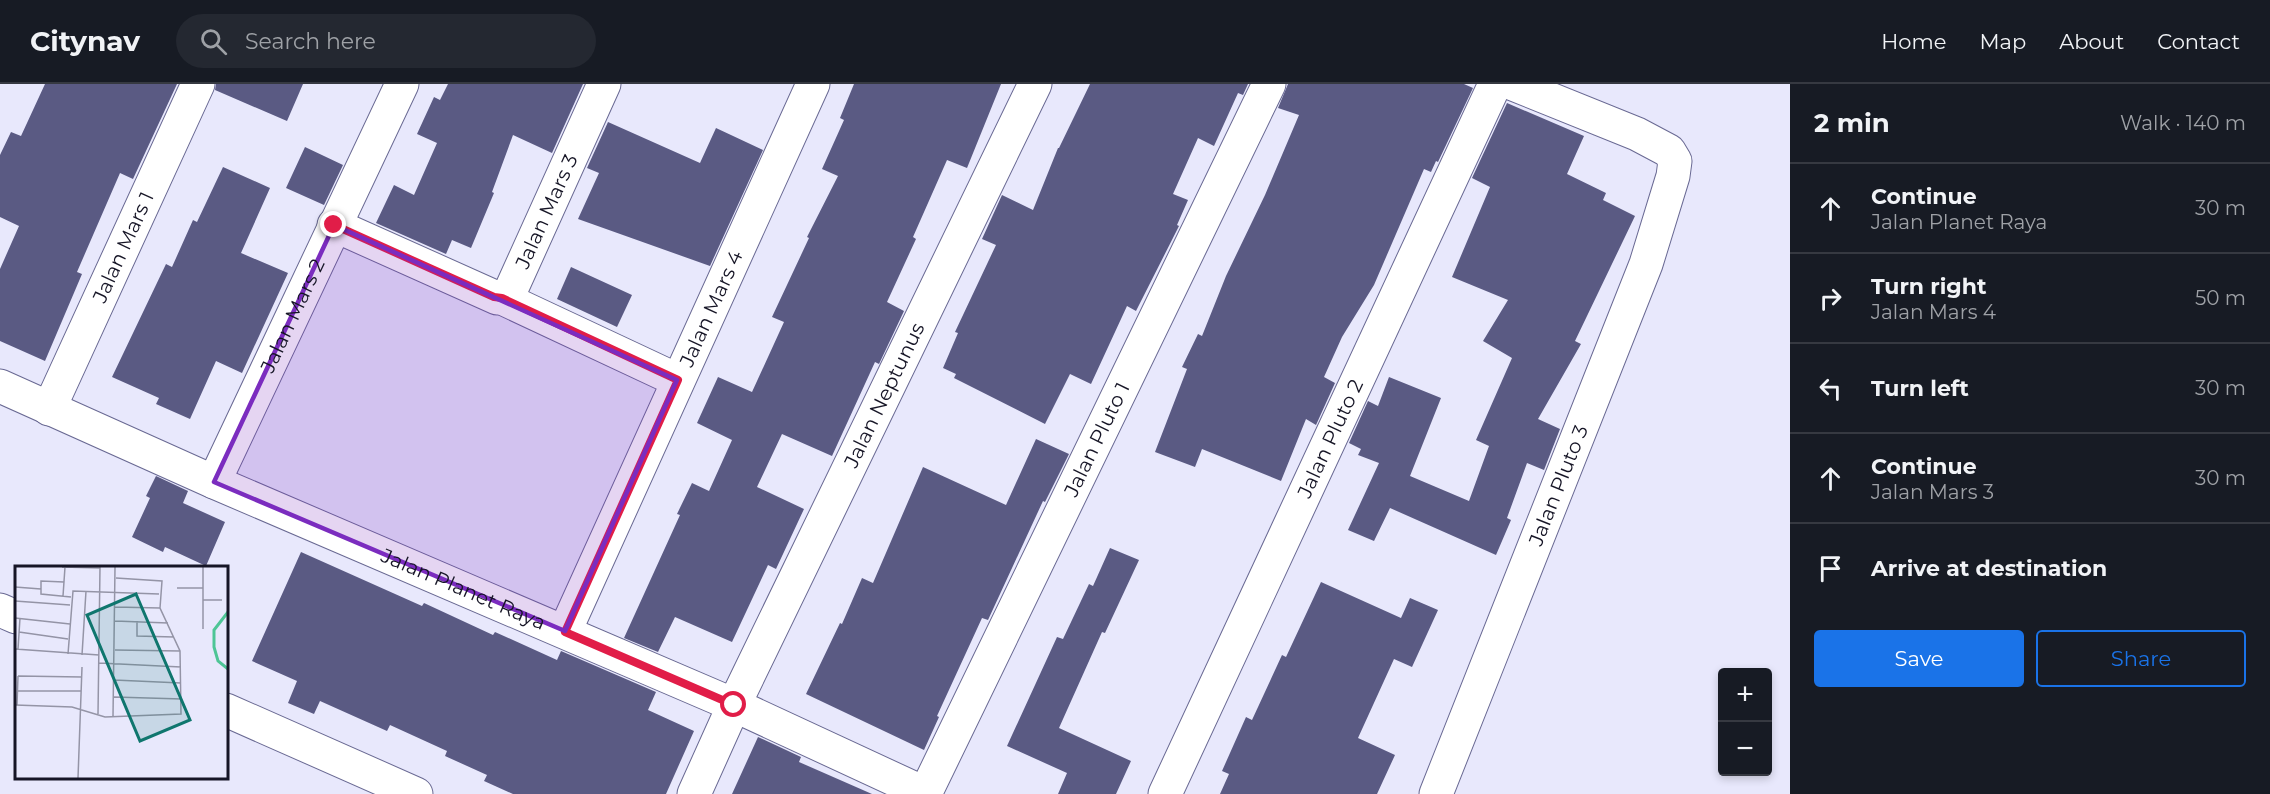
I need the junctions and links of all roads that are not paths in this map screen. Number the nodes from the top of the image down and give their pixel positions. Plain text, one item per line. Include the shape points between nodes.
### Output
1 (198, 84) edge
2 (402, 84) edge
3 (604, 84) edge
4 (813, 84) edge
5 (1035, 84) edge
6 (1269, 84) edge
7 (1495, 84) edge
8 (1513, 84) edge
9 (334, 225) junction
10 (502, 298) junction
11 (678, 380) junction
12 (0, 386) edge
13 (49, 409) junction
14 (214, 482) junction
15 (0, 610) edge
16 (15, 617) edge
17 (565, 632) junction
18 (734, 705) junction
19 (228, 711) edge
20 (416, 794) edge
21 (694, 794) edge
22 (926, 794) edge
23 (1165, 794) edge
24 (1436, 794) edge

1 - 13 street, Jalan Mars 1
2 - 9 street, Jalan Mars 2
3 - 10 street, Jalan Mars 3 via 510,292
4 - 11 street, Jalan Mars 4
5 - 18 street, Jalan Neptunus
6 - 22 street, Jalan Pluto 1
7 - 23 street, Jalan Pluto 2
8 - 24 street, Jalan Pluto 3 via 1637,134 1669,151 1675,161 1646,264
9 - 10 street
9 - 14 street, Jalan Mars 2
10 - 11 street
11 - 17 street, Jalan Mars 4
12 - 13 street, Jalan Planet Raya
13 - 14 street, Jalan Planet Raya
14 - 17 street, Jalan Planet Raya
15 - 16 street
17 - 18 street, Jalan Planet Raya
18 - 21 street, Jalan Neptunus
18 - 22 street, Jalan Planet Raya
19 - 20 street

